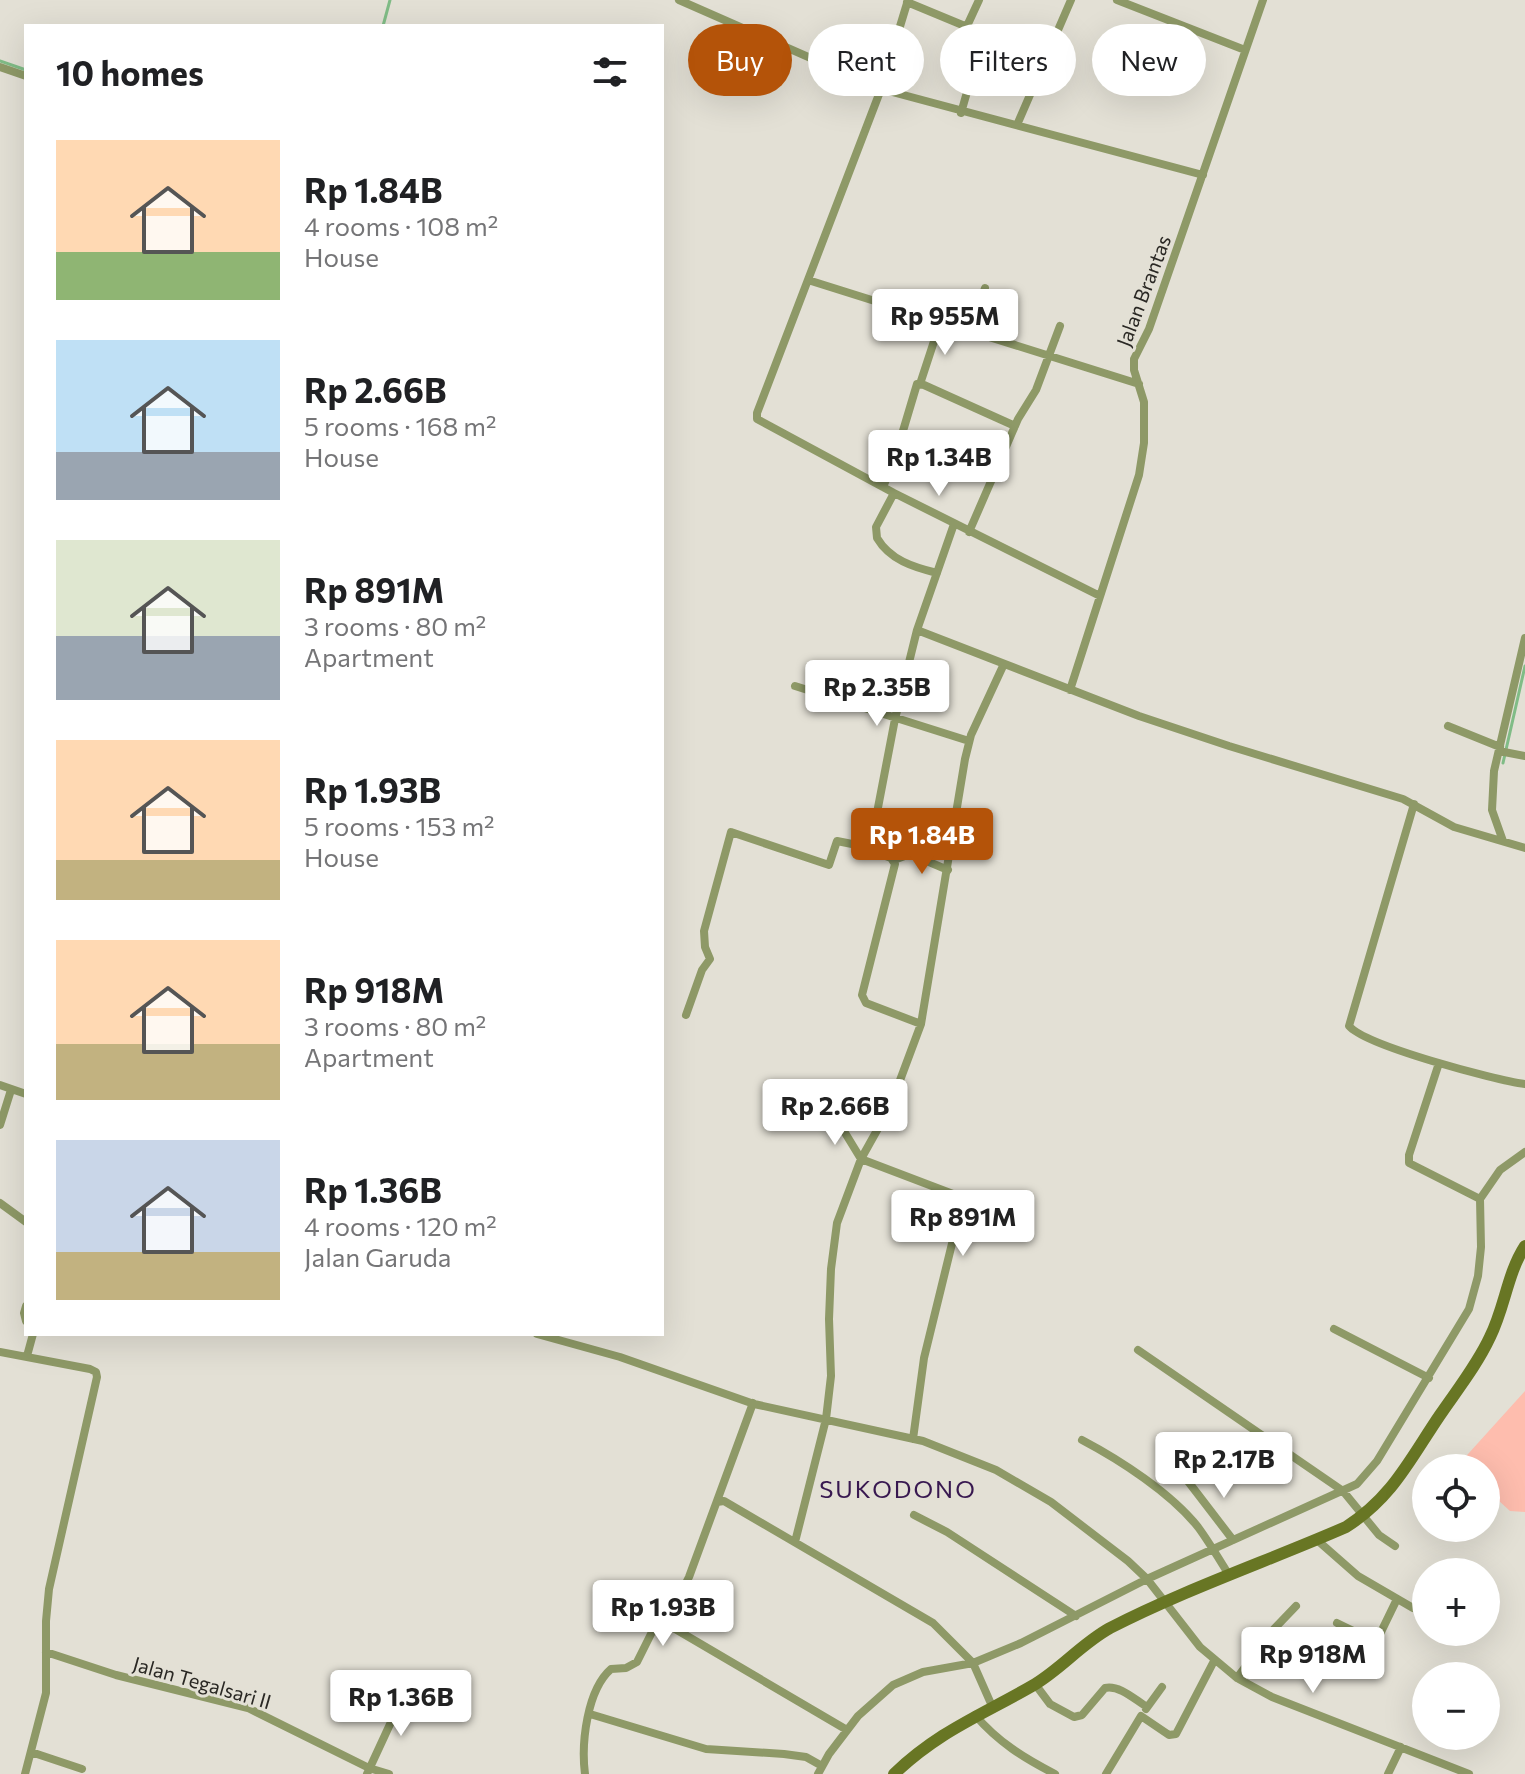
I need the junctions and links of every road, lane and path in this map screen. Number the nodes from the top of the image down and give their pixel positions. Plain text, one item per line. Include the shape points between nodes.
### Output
1 (679, 0) edge
2 (979, 0) edge
3 (1071, 0) edge
4 (1117, 0) edge
5 (1147, 0) edge
6 (1263, 0) edge
7 (908, 1) edge
8 (1143, 10) junction
9 (901, 24) edge
10 (962, 24) edge
11 (968, 24) edge
12 (1245, 50) junction
13 (808, 57) edge
14 (0, 67) edge
15 (24, 75) edge
16 (878, 96) edge
17 (904, 96) edge
18 (966, 96) edge
19 (961, 113) junction
20 (1017, 125) junction
21 (1203, 175) junction
22 (808, 280) junction
23 (985, 288) dead end
24 (941, 320) junction
25 (1060, 326) dead end
26 (971, 330) junction
27 (1050, 354) junction
28 (920, 384) junction
29 (1139, 384) junction
30 (1015, 426) junction
31 (883, 487) junction
32 (894, 493) junction
33 (954, 524) junction
34 (969, 532) junction
35 (937, 573) junction
36 (1100, 596) junction
37 (917, 630) junction
38 (1525, 638) edge
39 (1003, 666) junction
40 (795, 686) dead end
41 (1070, 690) junction
42 (895, 716) junction
43 (1448, 726) dead end
44 (969, 741) junction
45 (1502, 751) junction
46 (1525, 756) edge
47 (1414, 804) junction
48 (1503, 841) junction
49 (872, 848) junction
50 (1525, 848) edge
51 (894, 860) junction
52 (948, 870) junction
53 (686, 1015) dead end
54 (921, 1024) junction
55 (1439, 1063) junction
56 (1525, 1084) edge
57 (0, 1085) edge
58 (11, 1090) junction
59 (24, 1093) edge
60 (836, 1118) dead end
61 (0, 1125) edge
62 (1525, 1152) edge
63 (861, 1159) junction
64 (1480, 1199) junction
65 (0, 1203) edge
66 (24, 1221) edge
67 (1525, 1246) edge
68 (1521, 1259) edge
69 (1334, 1329) dead end
70 (32, 1336) edge
71 (561, 1337) edge
72 (1138, 1350) dead end
73 (0, 1352) edge
74 (27, 1356) junction
75 (1429, 1378) junction
76 (753, 1403) junction
77 (826, 1419) junction
78 (913, 1439) junction
79 (1082, 1440) dead end
80 (1187, 1480) dead end
81 (1344, 1493) junction
82 (717, 1502) junction
83 (1360, 1512) junction
84 (914, 1515) dead end
85 (1233, 1540) junction
86 (1317, 1540) junction
87 (795, 1542) junction
88 (1395, 1546) dead end
89 (1213, 1549) junction
90 (1229, 1575) junction
91 (1148, 1581) junction
92 (1397, 1599) junction
93 (1163, 1601) junction
94 (1296, 1606) dead end
95 (1412, 1607) edge
96 (1076, 1616) junction
97 (665, 1623) junction
98 (1337, 1623) dead end
99 (1376, 1642) junction
100 (46, 1652) junction
101 (1214, 1661) junction
102 (974, 1665) junction
103 (1365, 1665) dead end
104 (1237, 1678) junction
105 (1035, 1684) junction
106 (1162, 1687) dead end
107 (404, 1694) dead end
108 (992, 1706) junction
109 (1147, 1707) junction
110 (590, 1714) junction
111 (975, 1715) junction
112 (1141, 1716) junction
113 (847, 1730) junction
114 (1401, 1747) junction
115 (31, 1752) junction
116 (82, 1769) dead end
117 (820, 1770) edge
118 (368, 1771) edge
119 (25, 1774) edge
120 (389, 1774) edge
121 (585, 1774) edge
122 (894, 1774) edge
123 (1055, 1774) edge
124 (1106, 1774) edge
125 (1388, 1774) edge
126 (1469, 1774) edge

1 - 13 street
2 - 11 street
3 - 20 street
4 - 8 street
5 - 8 street
6 - 12 street, Jalan Brantas
7 - 9 street
7 - 10 street
8 - 12 street
12 - 21 street, Jalan Brantas
14 - 15 street
16 - 22 street
17 - 19 street
18 - 19 street
19 - 20 street
20 - 21 street
21 - 29 street, Jalan Brantas via 1134,359
22 - 24 street
22 - 31 street via 757,419
23 - 26 street
24 - 26 street
24 - 28 street
25 - 27 street
26 - 27 street
27 - 29 street
27 - 30 street
28 - 30 street
28 - 31 street via 915,386
29 - 36 street, Jalan Brantas via 1144,402 1139,475
30 - 34 street
31 - 32 street
32 - 33 street
32 - 35 street via 876,527 877,538 905,564
33 - 34 street
33 - 35 street
34 - 36 street
35 - 37 street
36 - 41 street, Jalan Brantas
37 - 39 street
37 - 42 street
38 - 45 street
39 - 41 street
39 - 44 street
40 - 42 street
41 - 47 street
42 - 44 street
42 - 49 street
43 - 45 street
44 - 52 street
45 - 46 street
45 - 48 street via 1494,771 1492,810
47 - 48 street via 1454,827
47 - 55 street via 1349,1026 1360,1035
48 - 50 street
49 - 51 street
49 - 53 street via 837,841 829,865 731,832 704,931 710,959
51 - 52 street via 910,854
51 - 54 street via 862,1000
52 - 54 street
54 - 63 street via 885,1116
55 - 56 street
55 - 64 street via 1409,1163
57 - 58 street
58 - 59 street
58 - 61 street
60 - 63 street
62 - 64 street via 1500,1170
63 - 77 street via 835,1240
63 - 78 street via 960,1201 924,1358
64 - 75 street via 1478,1276 1469,1309
65 - 66 street
67 - 68 main road
68 - 83 main road via 1509,1275 1482,1353 1398,1481
69 - 75 street
70 - 74 street
71 - 76 street
72 - 81 street
73 - 74 street
74 - 100 street via 90,1369 97,1377 49,1589
75 - 81 street via 1369,1473
76 - 77 street
76 - 82 street
77 - 78 street
77 - 87 street
78 - 91 street via 1024,1484 1110,1546
79 - 89 street via 1130,1467 1198,1527
80 - 85 street
81 - 83 street
81 - 85 street
82 - 87 street via 724,1501
82 - 97 street
83 - 86 main road
83 - 88 street
84 - 96 street
85 - 89 street
86 - 90 main road
86 - 92 street via 1358,1576
87 - 102 street via 933,1623
89 - 90 street
89 - 91 street
90 - 93 main road
91 - 93 street
91 - 96 street
92 - 95 street
92 - 99 street
93 - 101 street
93 - 105 main road via 1081,1646
94 - 104 street
96 - 102 street
97 - 110 street via 652,1632 637,1662 611,1669 598,1682
97 - 113 street
98 - 99 street
99 - 103 street
100 - 115 street via 46,1693
100 - 118 street, Jalan Tegalsari II via 248,1708
101 - 104 street
101 - 112 street via 1176,1734 1169,1735
102 - 108 street
102 - 113 street via 923,1672 893,1685
104 - 114 street
105 - 108 main road
105 - 109 street via 1050,1704 1074,1717 1109,1687
106 - 109 street
107 - 118 street
108 - 111 main road
109 - 112 street
110 - 117 street via 706,1749 806,1757
110 - 121 street
111 - 122 main road via 919,1750
111 - 123 street via 992,1735
112 - 124 street
113 - 117 street
114 - 125 street
114 - 126 street
115 - 116 street
115 - 119 street
118 - 120 street, Jalan Tegalsari II

